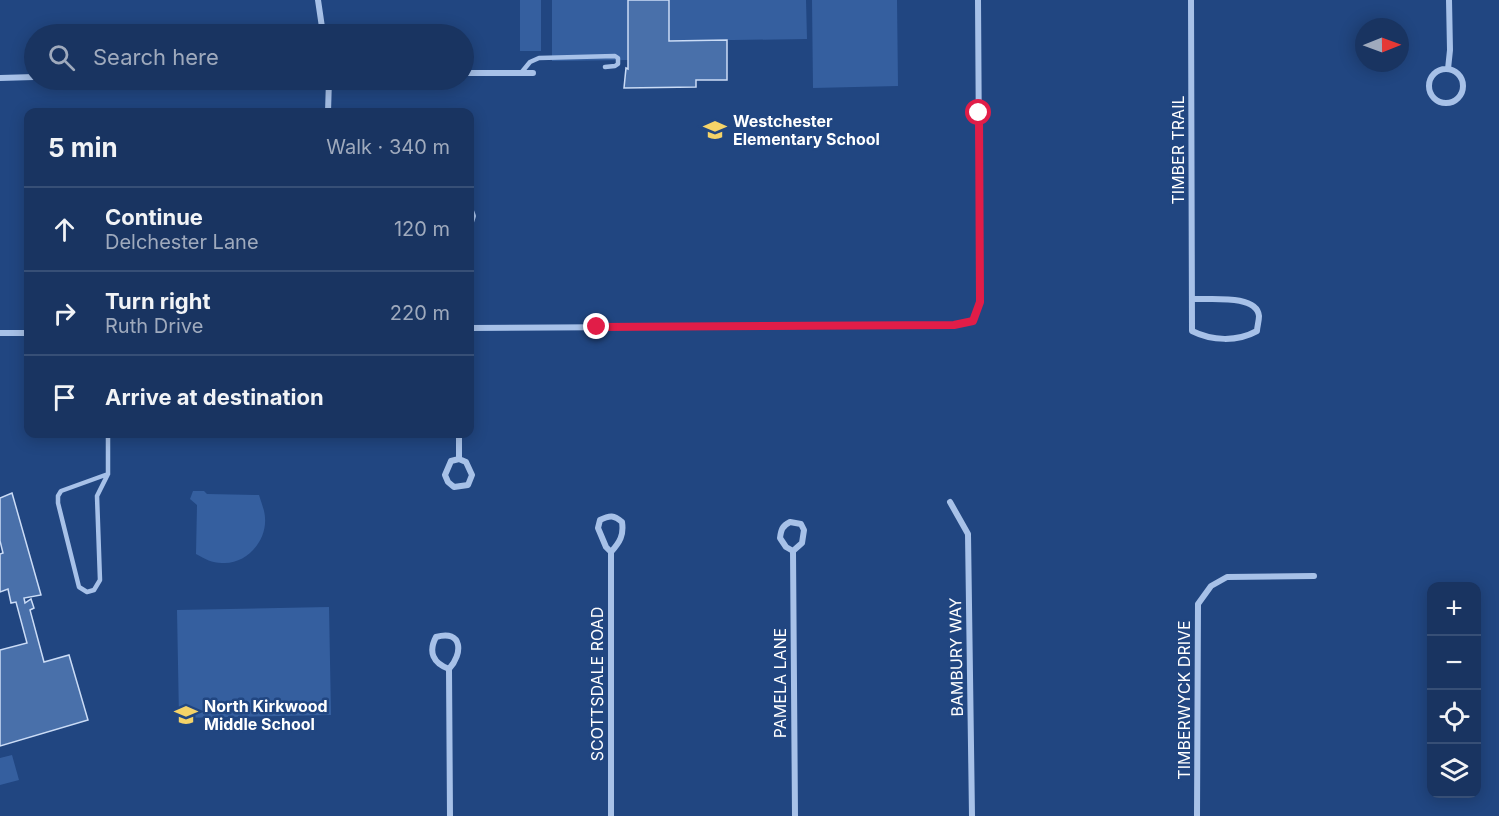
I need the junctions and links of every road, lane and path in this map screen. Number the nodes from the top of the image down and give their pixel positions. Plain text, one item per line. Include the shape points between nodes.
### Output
1 (318, 0) edge
2 (978, 0) edge
3 (1191, 0) edge
4 (1449, 0) edge
5 (322, 24) edge
6 (605, 67) dead end
7 (1448, 69) junction
8 (474, 73) edge
9 (521, 73) junction
10 (533, 73) dead end
11 (24, 77) edge
12 (0, 78) edge
13 (328, 90) edge
14 (328, 108) edge
15 (1193, 299) junction
16 (474, 328) edge
17 (0, 333) edge
18 (24, 333) edge
19 (108, 438) edge
20 (459, 438) edge
21 (459, 459) junction
22 (108, 474) junction
23 (950, 502) dead end
24 (793, 551) junction
25 (611, 552) junction
26 (1314, 576) dead end
27 (449, 669) junction
28 (450, 816) edge
29 (611, 816) edge
30 (795, 816) edge
31 (972, 816) edge
32 (1197, 816) edge

1 - 5 street
2 - 16 street via 980,302 973,321 954,325
3 - 15 street, TIMBER TRAIL
4 - 7 street
6 - 9 lane via 618,64 618,58 539,58
7 - 7 street via 1436,72 1429,81 1433,98 1448,104 1458,99 1463,88 1461,78
8 - 9 street
9 - 10 street
11 - 12 street
13 - 14 street
15 - 15 street, TIMBER TRAIL via 1192,331 1209,339 1245,338 1257,331 1259,316 1246,301
17 - 18 street
19 - 22 lane
20 - 21 street
21 - 21 street via 451,461 445,475 454,487 468,485 471,476 466,462
22 - 22 lane via 97,496 100,580 94,590 87,592 79,587 58,496
23 - 31 street, BAMBURY WAY via 968,534
24 - 24 street, PAMELA LANE via 802,543 804,530 801,524 790,522 784,525 780,538
24 - 30 street, PAMELA LANE
25 - 25 street, SCOTTSDALE ROAD via 624,531 622,522 609,516 600,520 598,528
25 - 29 street, SCOTTSDALE ROAD
26 - 32 street, TIMBERWYCK DRIVE via 1227,577 1211,586 1198,604
27 - 27 street via 458,657 457,641 452,636 436,637 432,656 440,666
27 - 28 street

